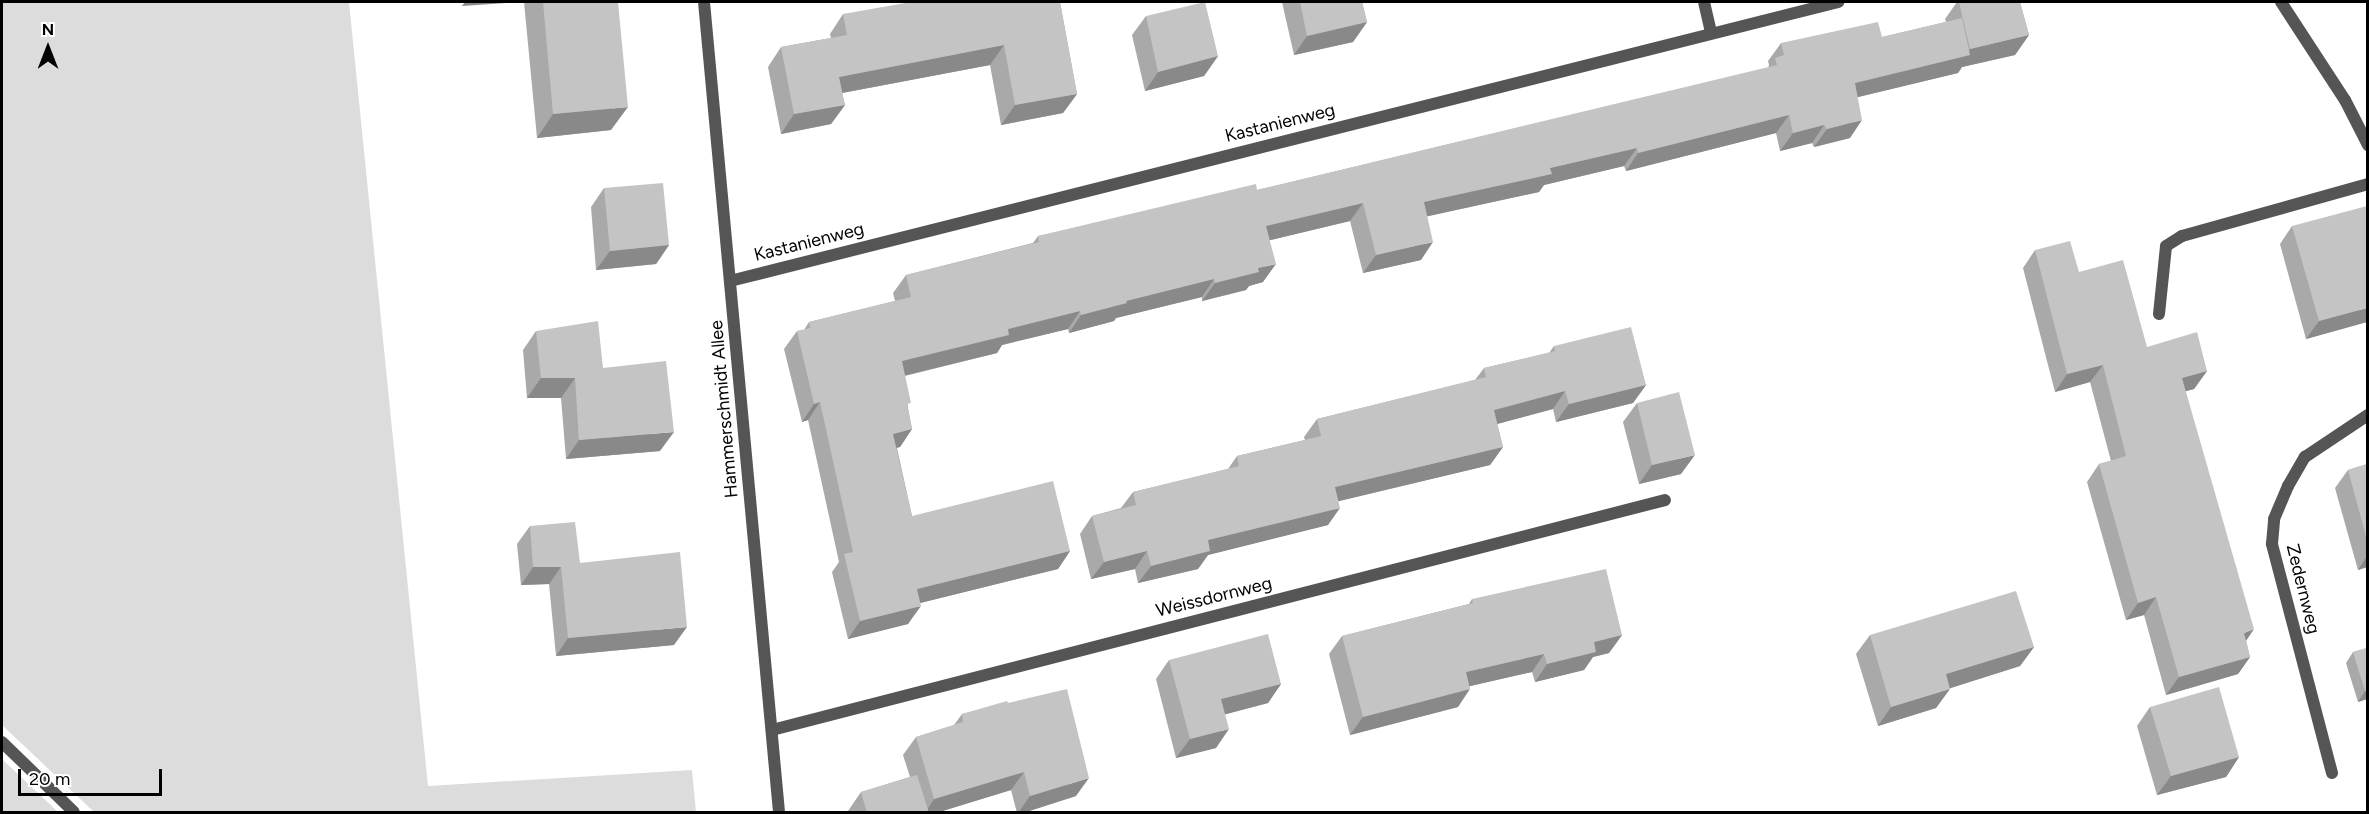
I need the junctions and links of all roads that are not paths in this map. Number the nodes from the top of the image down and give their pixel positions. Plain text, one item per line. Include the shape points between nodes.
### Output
1 (704, 2) edge
2 (1704, 2) edge
3 (1839, 2) edge
4 (2282, 2) edge
5 (1711, 32) junction
6 (2367, 145) edge
7 (2367, 184) edge
8 (730, 281) junction
9 (2159, 314) dead end
10 (2367, 415) edge
11 (1665, 500) dead end
12 (772, 730) junction
13 (2, 742) edge
14 (2332, 773) dead end
15 (74, 813) edge
16 (779, 813) edge

1 - 8 street, Hammerschmidt Allee
2 - 5 street
3 - 5 street, Kastanienweg
4 - 6 street via 2345,100
5 - 8 street, Kastanienweg
7 - 9 street via 2182,236 2166,246
8 - 12 street, Hammerschmidt Allee
10 - 14 street, Zedernweg via 2305,457 2274,519 2272,544
11 - 12 street, Weissdornweg
12 - 16 street, Hammerschmidt Allee
13 - 15 street

